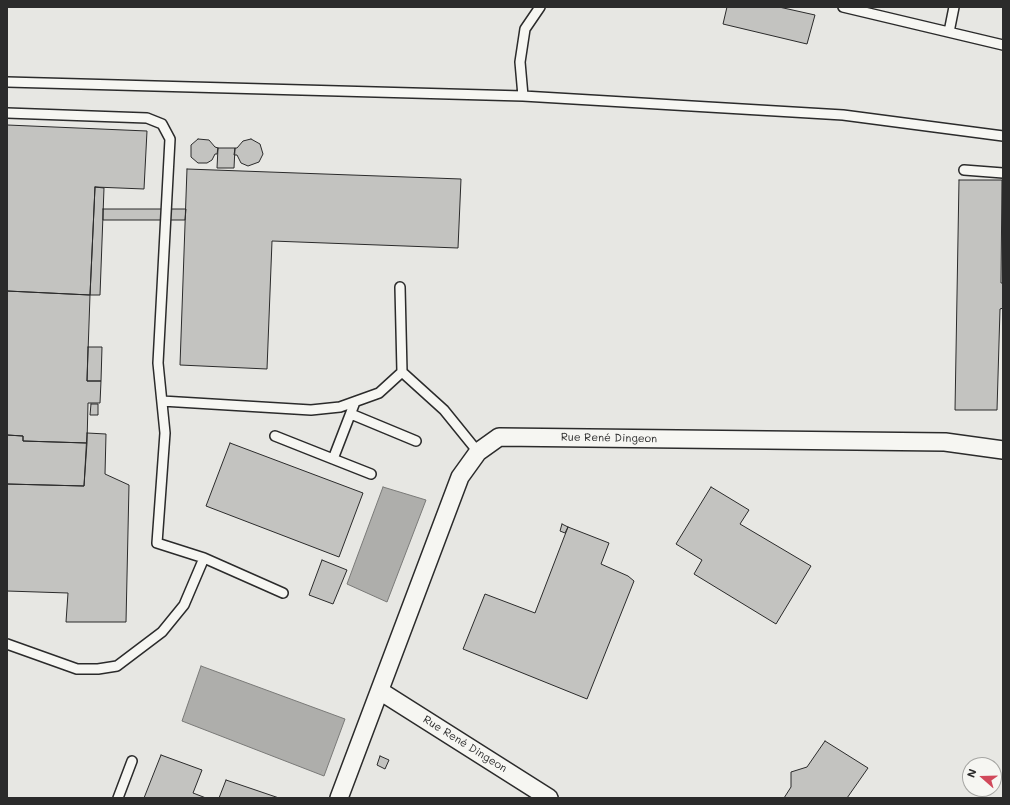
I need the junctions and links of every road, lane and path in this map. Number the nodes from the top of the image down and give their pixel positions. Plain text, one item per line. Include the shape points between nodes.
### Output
1 (540, 7) edge
2 (843, 7) edge
3 (954, 7) edge
4 (949, 32) junction
5 (1003, 45) edge
6 (7, 82) edge
7 (523, 96) junction
8 (7, 113) edge
9 (1003, 136) edge
10 (964, 170) dead end
11 (1003, 173) edge
12 (400, 287) dead end
13 (402, 372) junction
14 (162, 401) junction
15 (355, 402) junction
16 (351, 414) junction
17 (275, 436) dead end
18 (416, 441) dead end
19 (1003, 450) edge
20 (478, 452) junction
21 (333, 459) junction
22 (371, 474) dead end
23 (204, 558) junction
24 (283, 593) dead end
25 (7, 644) edge
26 (380, 691) junction
27 (132, 760) dead end
28 (118, 798) edge
29 (339, 798) edge
30 (549, 798) edge

1 - 7 lane via 525,29 520,62
2 - 4 lane
3 - 4 lane
4 - 5 lane
6 - 7 lane
7 - 9 lane via 843,115
8 - 14 lane via 147,118 162,124 170,138 158,362
10 - 11 lane
12 - 13 lane
13 - 15 lane via 380,393
13 - 20 lane via 444,410
14 - 15 lane via 311,410 340,407
14 - 23 lane via 165,433 157,543
15 - 16 lane
16 - 18 lane
16 - 21 lane
17 - 21 lane
19 - 20 street, Rue René Dingeon via 945,442 499,437
20 - 26 street, Rue René Dingeon via 460,477
21 - 22 lane
23 - 24 lane
23 - 25 lane via 184,605 162,632 117,666 77,669
26 - 29 street, Rue René Dingeon
26 - 30 street, Rue René Dingeon
27 - 28 lane

